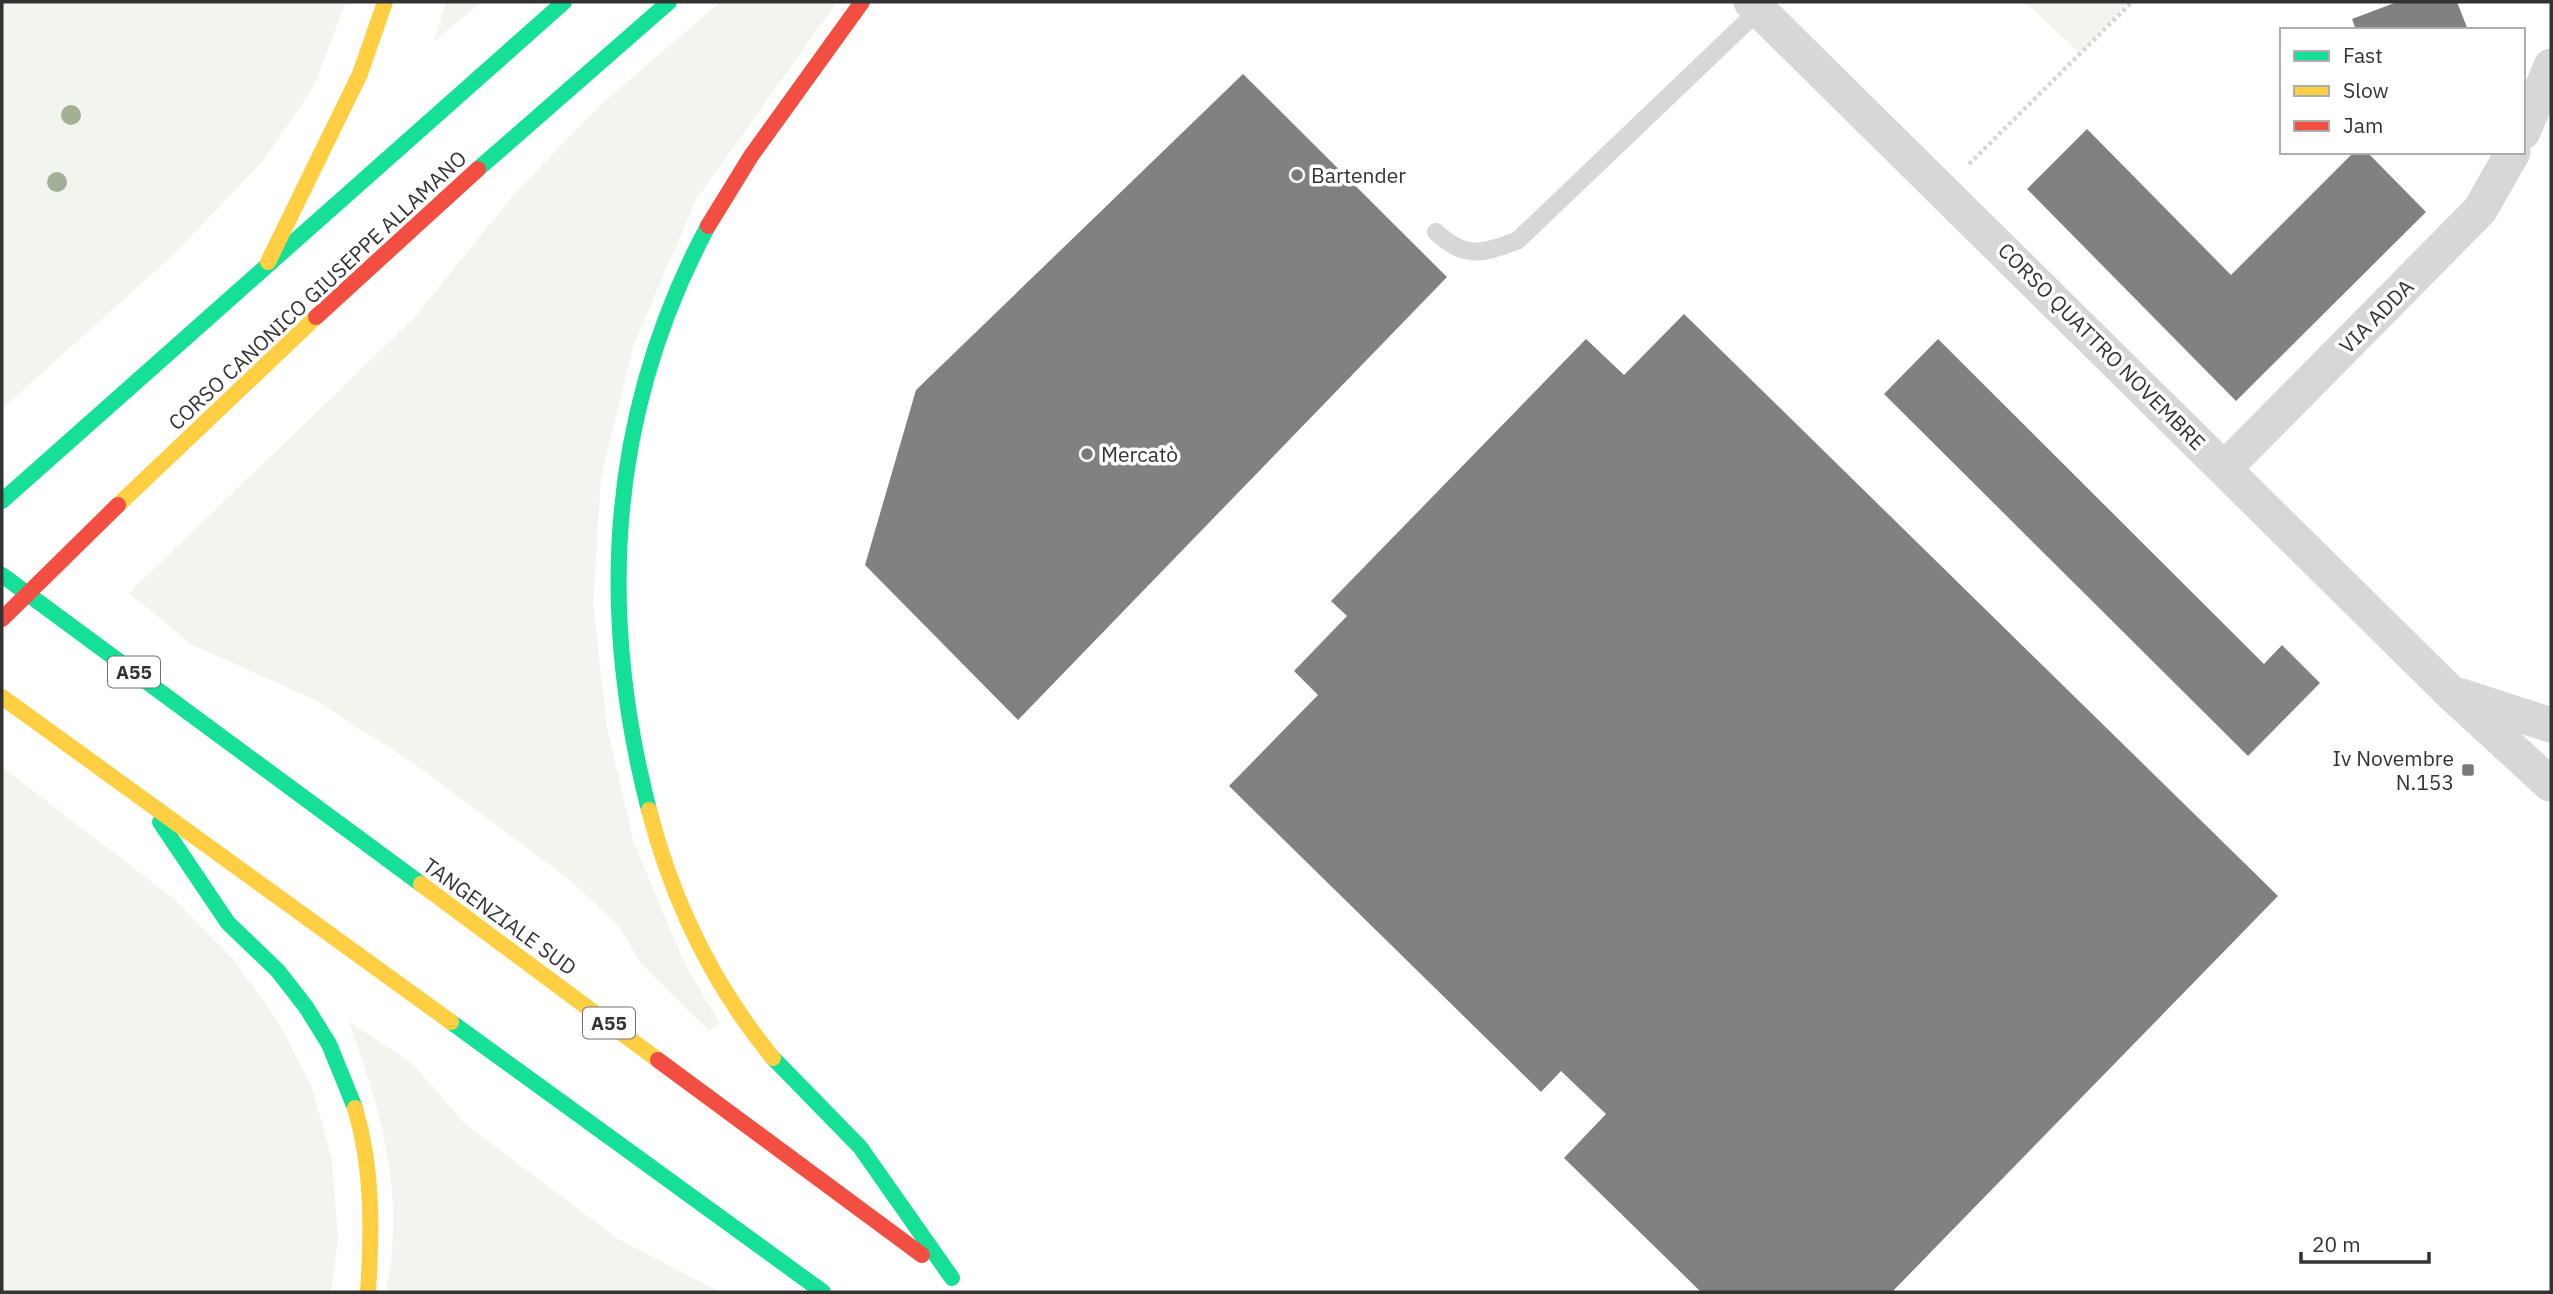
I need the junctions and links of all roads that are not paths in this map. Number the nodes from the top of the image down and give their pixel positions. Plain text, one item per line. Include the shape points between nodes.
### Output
1 (385, 2) edge
2 (564, 2) edge
3 (669, 2) edge
4 (862, 2) edge
5 (1755, 6) edge
6 (2551, 66) edge
7 (2525, 127) edge
8 (2513, 154) edge
9 (1436, 232) dead end
10 (268, 262) junction
11 (2225, 468) junction
12 (2, 502) edge
13 (2, 575) edge
14 (2, 619) edge
15 (2451, 693) junction
16 (2, 697) edge
17 (2551, 725) edge
18 (2551, 738) edge
19 (2551, 785) edge
20 (145, 800) junction
21 (368, 1292) edge
22 (823, 1292) edge

1 - 10 main road via 360,74
2 - 10 main road
3 - 14 main road, CORSO CANONICO GIUSEPPE ALLAMANO, bridge via 402,236
4 - 13 main road, TANGENZIALE SUD / A55 via 737,175 692,256 655,348 635,416 618,505 616,605 621,691 642,791 663,861 705,962 750,1031 859,1146 957,1281
5 - 9 lane via 1517,241 1479,254 1448,243
5 - 11 street, CORSO QUATTRO NOVEMBRE
6 - 7 street
8 - 11 street, VIA ADDA via 2480,211
10 - 12 main road
11 - 15 street, CORSO QUATTRO NOVEMBRE
15 - 17 street, CORSO QUATTRO NOVEMBRE
15 - 19 street, CORSO QUATTRO NOVEMBRE
16 - 20 main road
18 - 19 street via 2546,765
20 - 21 main road via 223,917 279,971 319,1023 349,1083 365,1140 373,1217
20 - 22 main road

